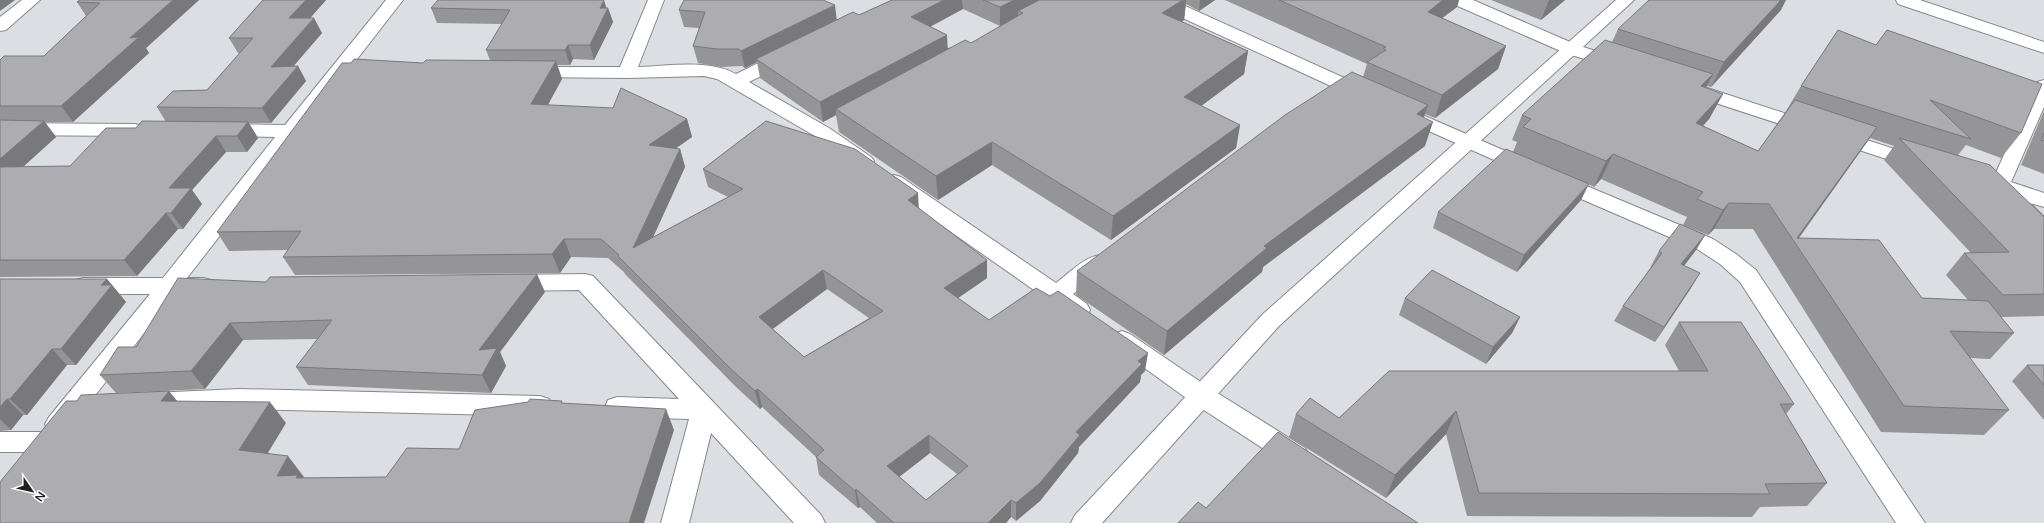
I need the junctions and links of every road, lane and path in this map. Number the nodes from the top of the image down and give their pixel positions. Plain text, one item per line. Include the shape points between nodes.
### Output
1 (32, 0) edge
2 (395, 0) edge
3 (656, 0) edge
4 (1158, 0) edge
5 (1459, 0) edge
6 (1626, 0) edge
7 (1904, 0) edge
8 (1, 25) edge
9 (2044, 48) edge
10 (1571, 49) junction
11 (799, 50) edge
12 (1632, 69) edge
13 (340, 70) junction
14 (364, 70) edge
15 (515, 72) edge
16 (627, 73) junction
17 (734, 82) junction
18 (1339, 83) junction
19 (1677, 84) edge
20 (2044, 86) edge
21 (1320, 97) edge
22 (0, 129) edge
23 (150, 130) edge
24 (204, 130) edge
25 (290, 131) junction
26 (1468, 142) junction
27 (1934, 168) edge
28 (1970, 177) edge
29 (2000, 185) junction
30 (2044, 200) edge
31 (2044, 229) edge
32 (1119, 248) edge
33 (489, 283) edge
34 (62, 286) edge
35 (170, 286) junction
36 (225, 286) edge
37 (1056, 294) junction
38 (1202, 396) junction
39 (73, 406) junction
40 (562, 406) edge
41 (594, 407) edge
42 (704, 409) junction
43 (0, 442) edge
44 (42, 442) junction
45 (23, 464) edge
46 (1314, 468) edge
47 (675, 523) edge
48 (811, 523) edge
49 (1085, 523) edge
50 (1911, 523) edge

1 - 8 street
2 - 13 street
3 - 16 street
4 - 18 street
5 - 10 street
6 - 10 street
7 - 9 street
10 - 12 street
10 - 26 street
11 - 17 street
13 - 14 street
13 - 25 street
15 - 16 street
16 - 17 street via 704,71 722,74
17 - 37 street via 829,128
18 - 21 street
18 - 26 street
19 - 27 street
20 - 29 street
22 - 23 street
24 - 25 street
25 - 35 street
26 - 38 street via 1271,320
26 - 50 street via 1705,244 1748,276
28 - 29 street
29 - 30 street
29 - 31 street
32 - 37 street
33 - 42 street via 585,282
34 - 35 street
35 - 36 street
35 - 39 street
37 - 38 street
38 - 46 street
38 - 49 street
39 - 40 street via 239,399
39 - 44 street
41 - 42 street
42 - 47 street
42 - 48 street
43 - 44 street
44 - 45 street

